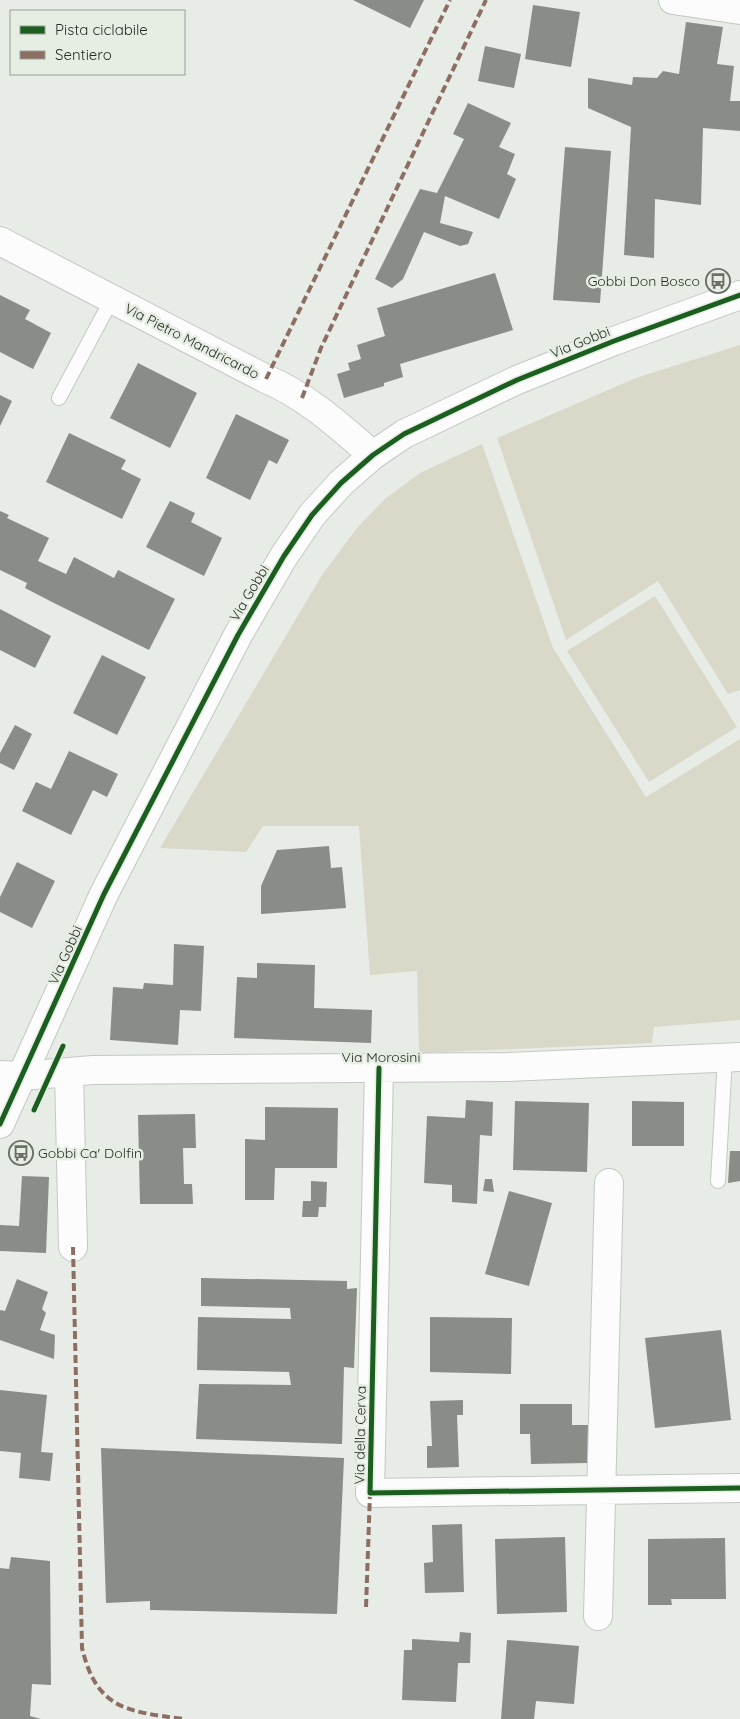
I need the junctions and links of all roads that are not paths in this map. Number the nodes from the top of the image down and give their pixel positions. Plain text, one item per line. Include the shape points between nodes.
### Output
1 (673, 0) edge
2 (740, 10) edge
3 (0, 241) edge
4 (740, 296) edge
5 (112, 299) junction
6 (60, 398) dead end
7 (373, 455) junction
8 (733, 1057) edge
9 (379, 1068) junction
10 (69, 1072) junction
11 (11, 1075) edge
12 (0, 1124) edge
13 (718, 1181) dead end
14 (609, 1183) dead end
15 (73, 1248) dead end
16 (740, 1488) edge
17 (601, 1490) junction
18 (598, 1616) dead end

1 - 2 street
3 - 5 street, Via Pietro Mandricardo
4 - 7 street, Via Gobbi via 517,380 404,434
5 - 6 lane
5 - 7 street, Via Pietro Mandricardo via 287,388
7 - 11 street, Via Gobbi via 341,482 312,515 284,556 238,635
8 - 9 street, Via Morosini via 507,1067
8 - 13 lane
9 - 10 street, Via Morosini
9 - 17 street, Via della Cerva via 370,1493
10 - 11 street, Via Morosini
10 - 15 street
11 - 12 street, Via Gobbi
14 - 17 street
16 - 17 street, Via della Cerva
17 - 18 street

